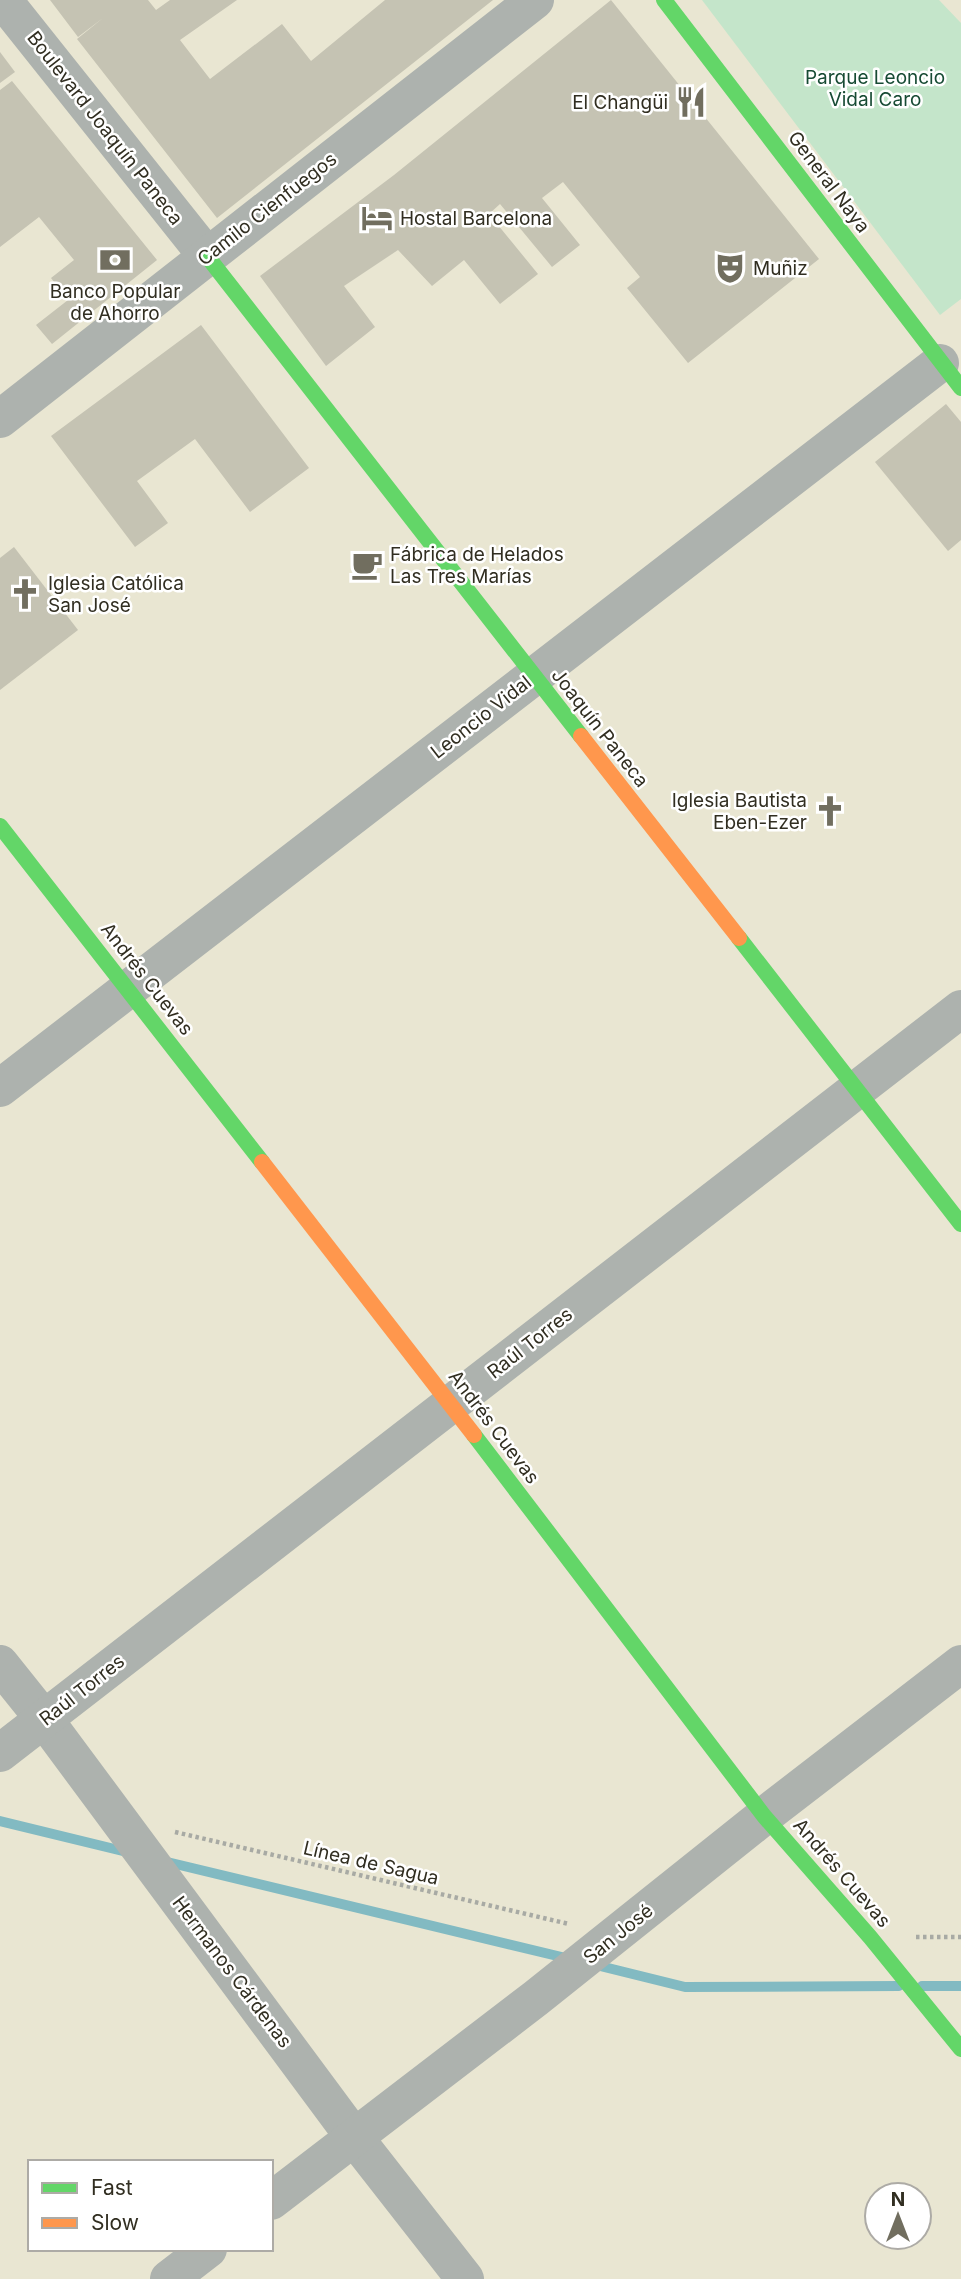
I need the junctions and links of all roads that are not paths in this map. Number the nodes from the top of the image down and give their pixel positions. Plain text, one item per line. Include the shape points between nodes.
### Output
1 (3, 0) edge
2 (535, 0) edge
3 (664, 0) edge
4 (207, 256) junction
5 (951, 368) edge
6 (0, 419) edge
7 (534, 676) junction
8 (0, 826) edge
9 (129, 989) junction
10 (961, 1009) edge
11 (0, 1088) edge
12 (856, 1090) junction
13 (961, 1224) edge
14 (451, 1405) junction
15 (0, 1664) edge
16 (961, 1664) edge
17 (44, 1719) junction
18 (0, 1753) edge
19 (764, 1816) junction
20 (958, 2045) edge
21 (354, 2137) junction
22 (273, 2199) edge
23 (205, 2251) edge
24 (169, 2279) edge
25 (465, 2279) edge

1 - 4 street, Boulevard Joaquín Paneca
2 - 4 street, Camilo Cienfuegos
3 - 5 street, General Naya
4 - 6 street, Camilo Cienfuegos
4 - 7 street, Joaquín Paneca
5 - 7 street, Leoncio Vidal
7 - 9 street, Leoncio Vidal
7 - 12 street, Joaquín Paneca
8 - 9 street, Andrés Cuevas
9 - 11 street, Leoncio Vidal
9 - 14 street, Andrés Cuevas
10 - 12 street, Raúl Torres
12 - 13 street, Joaquín Paneca
12 - 14 street, Raúl Torres
14 - 17 street, Raúl Torres
14 - 19 street, Andrés Cuevas
15 - 17 street, Hermanos Cárdenas
16 - 19 street, San José
17 - 18 street, Raúl Torres
17 - 21 street, Hermanos Cárdenas
19 - 20 street, Andrés Cuevas
19 - 21 street, San José via 618,1935
21 - 22 street, San José
21 - 25 street, Hermanos Cárdenas
23 - 24 street

